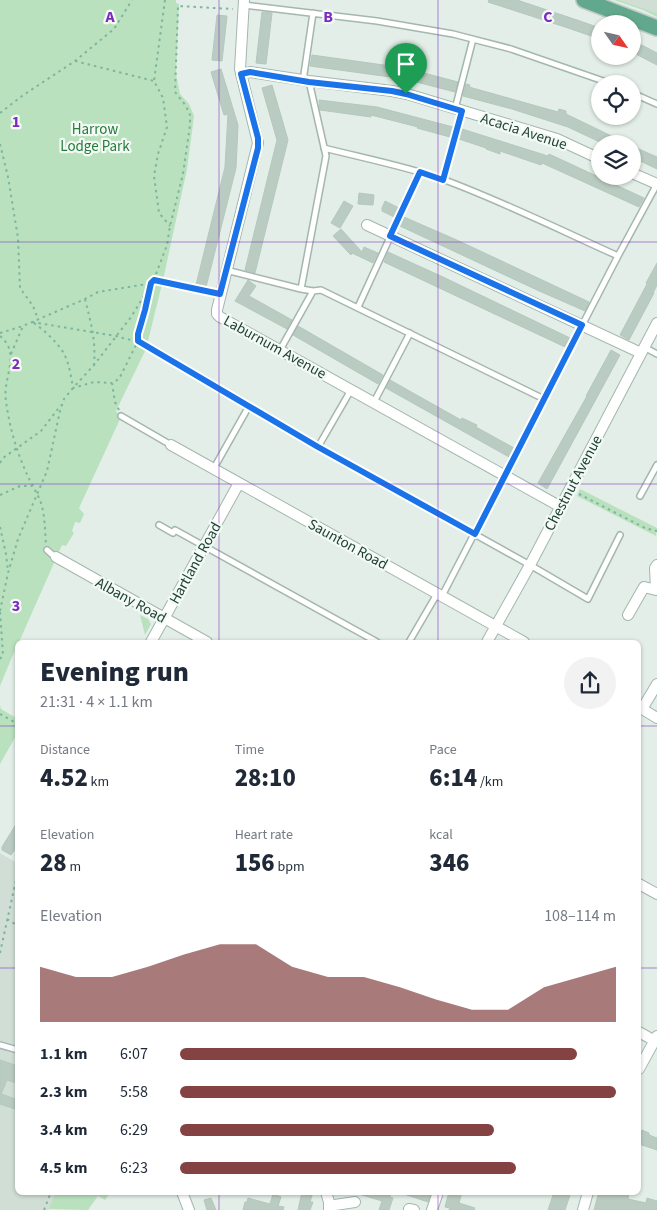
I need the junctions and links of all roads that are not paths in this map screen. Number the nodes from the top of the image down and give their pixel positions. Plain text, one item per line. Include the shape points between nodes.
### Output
1 (584, 0) edge
2 (244, 5) edge
3 (313, 13) junction
4 (657, 28) edge
5 (473, 39) junction
6 (241, 74) junction
7 (591, 77) edge
8 (306, 81) junction
9 (641, 97) edge
10 (657, 104) edge
11 (458, 110) junction
12 (324, 148) junction
13 (591, 155) edge
14 (420, 172) junction
15 (641, 177) edge
16 (443, 180) junction
17 (657, 184) edge
18 (367, 224) dead end
19 (390, 236) junction
20 (618, 256) junction
21 (226, 270) junction
22 (152, 282) road end
23 (301, 289) junction
24 (313, 291) junction
25 (220, 294) junction
26 (358, 307) junction
27 (657, 323) edge
28 (582, 325) junction
29 (410, 333) junction
30 (153, 349) road end
31 (280, 350) junction
32 (643, 350) junction
33 (657, 354) edge
34 (351, 390) junction
35 (544, 399) junction
36 (374, 402) junction
37 (249, 406) junction
38 (121, 416) road end
39 (171, 445) joint
40 (318, 447) junction
41 (657, 465) edge
42 (214, 468) junction
43 (505, 475) junction
44 (239, 483) junction
45 (640, 496) dead end
46 (561, 507) junction
47 (160, 525) dead end
48 (475, 534) junction
49 (620, 534) dead end
50 (204, 547) junction
51 (47, 550) road end
52 (56, 558) joint
53 (530, 565) junction
54 (657, 565) edge
55 (656, 590) edge
56 (440, 595) junction
57 (628, 615) dead end
58 (164, 618) junction
59 (496, 626) junction
60 (151, 640) edge
61 (203, 640) edge
62 (373, 640) edge
63 (410, 640) edge
64 (488, 640) edge
65 (520, 640) edge
66 (657, 684) edge
67 (641, 708) edge
68 (657, 718) edge
69 (641, 885) edge
70 (657, 894) edge
71 (641, 1033) edge
72 (656, 1039) edge
73 (0, 1045) edge
74 (15, 1049) edge
75 (641, 1065) edge
76 (185, 1195) edge
77 (327, 1195) edge
78 (437, 1195) dead end
79 (587, 1195) edge
80 (355, 1202) dead end
81 (330, 1209) edge
82 (189, 1210) edge
83 (432, 1210) edge
84 (583, 1210) edge

1 - 4 main road
2 - 3 lane
2 - 6 street, Laburnum Avenue
3 - 5 lane
3 - 8 lane
5 - 7 lane
5 - 11 lane
6 - 8 street, Acacia Avenue via 250,72
6 - 21 street, Laburnum Avenue via 258,143
8 - 11 street, Acacia Avenue via 392,91
8 - 12 lane
9 - 10 lane
11 - 13 street, Acacia Avenue via 556,139
11 - 16 lane
12 - 14 lane
12 - 23 lane via 326,156
14 - 16 lane
14 - 19 lane
15 - 17 street
16 - 20 lane
17 - 20 lane
18 - 19 street
19 - 26 lane
19 - 28 street
20 - 28 lane
21 - 23 lane
21 - 25 street, Laburnum Avenue
22 - 25 lane
23 - 24 lane
24 - 26 lane via 321,290
24 - 31 lane
25 - 31 street, Laburnum Avenue via 217,310 220,317
26 - 29 lane
27 - 32 street, Chestnut Avenue
28 - 32 street
28 - 35 lane
29 - 35 lane
29 - 36 lane
30 - 37 lane
31 - 34 street, Laburnum Avenue
32 - 33 lane
32 - 46 street, Chestnut Avenue
34 - 36 street, Laburnum Avenue
34 - 40 lane
35 - 43 lane
36 - 43 street, Laburnum Avenue
37 - 40 lane
37 - 42 lane
38 - 39 lane
39 - 42 street, Saunton Road
40 - 48 lane
41 - 45 lane
42 - 44 street, Saunton Road
43 - 46 street, Laburnum Avenue
43 - 48 lane
44 - 50 street, Hartland Road
44 - 56 street, Saunton Road
46 - 53 street, Chestnut Avenue
47 - 50 lane
48 - 53 lane
48 - 56 lane
49 - 53 lane via 588,599
50 - 58 street, Hartland Road
50 - 62 lane
51 - 52 lane
52 - 58 street, Albany Road
53 - 59 street, Chestnut Avenue
54 - 55 street
55 - 57 street via 644,587
56 - 59 street, Saunton Road
56 - 63 lane
58 - 60 street, Hartland Road
58 - 61 street, Albany Road
59 - 64 street, Chestnut Avenue
59 - 65 street, Saunton Road
66 - 67 street
67 - 68 street
69 - 70 street
71 - 72 street
72 - 75 street
73 - 74 lane
76 - 82 street
77 - 81 street
78 - 83 street
79 - 84 street
80 - 81 street via 335,1205

